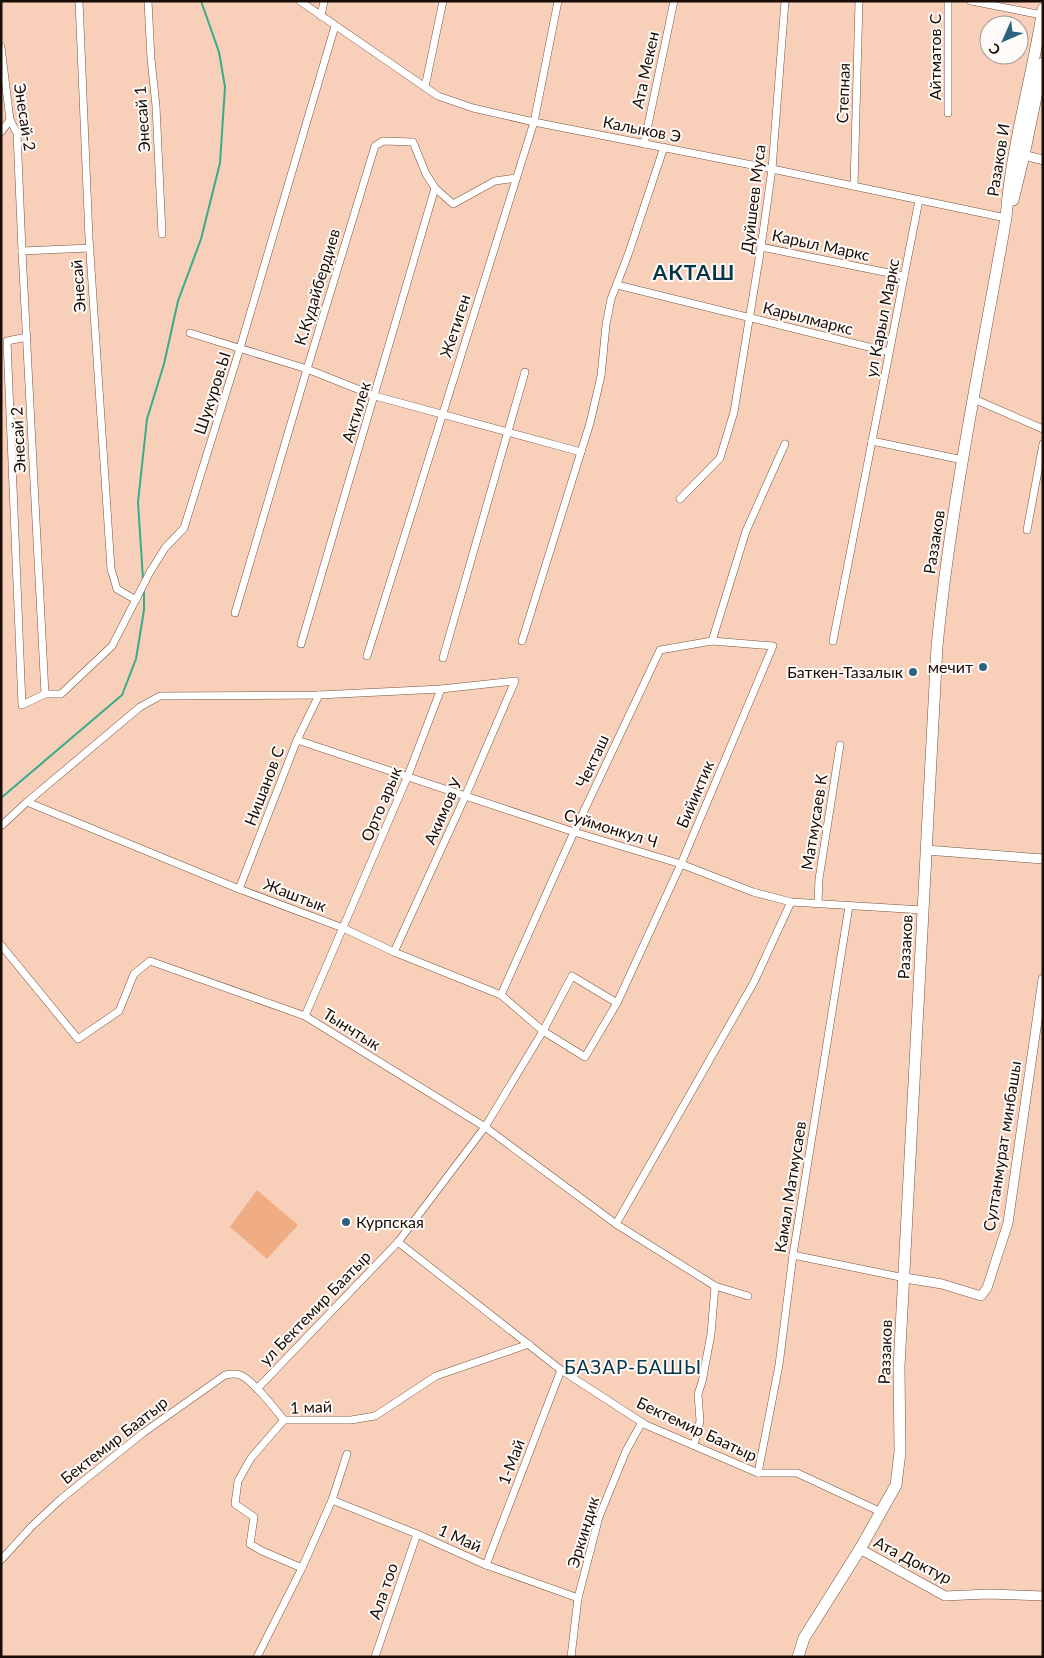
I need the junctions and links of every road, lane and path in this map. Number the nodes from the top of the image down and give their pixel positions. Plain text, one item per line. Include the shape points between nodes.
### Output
1 (79, 1) edge
2 (148, 1) edge
3 (300, 1) edge
4 (324, 1) edge
5 (443, 1) edge
6 (558, 1) edge
7 (674, 1) edge
8 (785, 1) edge
9 (859, 1) edge
10 (948, 1) edge
11 (971, 1) edge
12 (1042, 12) edge
13 (321, 16) junction
14 (335, 26) junction
15 (1, 48) edge
16 (1043, 63) edge
17 (425, 87) junction
18 (948, 113) dead end
19 (10, 120) junction
20 (534, 122) junction
21 (1, 132) edge
22 (644, 144) junction
23 (664, 147) junction
24 (1019, 154) junction
25 (1043, 160) edge
26 (772, 169) junction
27 (516, 178) junction
28 (854, 186) junction
29 (436, 188) junction
30 (919, 200) junction
31 (1006, 218) junction
32 (162, 234) dead end
33 (761, 246) junction
34 (90, 248) junction
35 (22, 252) junction
36 (904, 276) junction
37 (616, 285) junction
38 (750, 318) junction
39 (190, 333) dead end
40 (27, 337) junction
41 (240, 348) junction
42 (889, 352) junction
43 (306, 369) junction
44 (525, 372) dead end
45 (375, 396) junction
46 (974, 398) junction
47 (442, 414) junction
48 (1043, 429) edge
49 (508, 432) junction
50 (872, 441) junction
51 (785, 444) dead end
52 (1043, 444) edge
53 (581, 452) junction
54 (963, 460) junction
55 (680, 499) dead end
56 (1027, 530) dead end
57 (136, 600) junction
58 (236, 612) dead end
59 (522, 641) dead end
60 (712, 641) junction
61 (833, 641) dead end
62 (301, 644) dead end
63 (367, 656) dead end
64 (443, 658) dead end
65 (441, 689) junction
66 (45, 694) junction
67 (319, 695) junction
68 (297, 740) junction
69 (840, 745) dead end
70 (407, 778) junction
71 (465, 797) junction
72 (27, 802) junction
73 (1, 826) edge
74 (574, 832) junction
75 (926, 850) junction
76 (1043, 859) edge
77 (681, 864) junction
78 (239, 889) junction
79 (791, 902) junction
80 (818, 904) junction
81 (849, 906) junction
82 (923, 910) junction
83 (343, 928) junction
84 (1, 944) edge
85 (394, 952) junction
86 (1043, 979) edge
87 (501, 995) junction
88 (617, 1003) junction
89 (305, 1016) junction
90 (1039, 1025) edge
91 (543, 1032) junction
92 (585, 1057) joint
93 (485, 1127) junction
94 (616, 1224) junction
95 (398, 1242) junction
96 (793, 1255) junction
97 (905, 1278) junction
98 (715, 1286) junction
99 (748, 1296) dead end
100 (529, 1344) junction
101 (560, 1370) junction
102 (256, 1389) junction
103 (284, 1420) junction
104 (642, 1422) junction
105 (694, 1445) junction
106 (347, 1454) dead end
107 (758, 1473) junction
108 (332, 1500) junction
109 (881, 1512) junction
110 (417, 1534) junction
111 (860, 1549) junction
112 (1, 1560) edge
113 (486, 1565) junction
114 (302, 1568) junction
115 (1043, 1596) edge
116 (578, 1598) junction
117 (257, 1657) edge
118 (375, 1657) edge
119 (571, 1657) edge
120 (798, 1657) edge

1 - 34 street, Энесай
2 - 32 street, Энесай 1
3 - 13 street, Калыков Э
4 - 13 street
5 - 17 street
6 - 20 street, Жетиген
7 - 22 street, Ата Мекен
8 - 26 street, Дуйшеев Муса
9 - 28 street, Степная
10 - 18 street, Айтматов С
11 - 12 street
12 - 24 main road, Разаков И
13 - 14 street, Калыков Э
14 - 17 street, Калыков Э
14 - 41 street, Шукуров.Ы
15 - 19 street, Энесай-2
16 - 24 main road, Разаков И
17 - 20 street, Калыков Э via 438,96 464,105
19 - 21 street
19 - 35 street, Энесай-2 via 17,133
20 - 22 street, Калыков Э
20 - 27 street, Жетиген
22 - 23 street, Калыков Э
23 - 26 street, Калыков Э
23 - 37 street
24 - 25 street
24 - 31 main road, Разаков И via 1008,190
26 - 28 street, Калыков Э
26 - 33 street, Дуйшеев Муса
27 - 29 street, К.Кудайбердиев via 495,181 452,204
27 - 47 street, Жетиген
28 - 30 street, Калыков Э
29 - 43 street, К.Кудайбердиев via 426,174 413,142 383,141 375,146
29 - 45 street, Актилек
30 - 31 street, Калыков Э
30 - 36 street, ул Карыл Маркс
31 - 46 main road, Раззаков
33 - 36 street, Карыл Маркс
33 - 38 street, Дуйшеев Муса
34 - 35 street
34 - 57 street, Энесай via 111,569 117,589
35 - 40 street, Энесай 2
36 - 42 street, ул Карыл Маркс
37 - 38 street, Карылмаркс
37 - 53 street via 606,325 601,376
38 - 42 street, Карылмаркс
38 - 55 street, Дуйшеев Муса via 734,412 720,458
39 - 41 street
40 - 66 street, Энесай 2
40 - 66 street, Шукуров.Ы via 8,341 22,705
41 - 43 street
41 - 57 street, Шукуров.Ы via 184,528 165,548
42 - 50 street, ул Карыл Маркс
43 - 45 street
43 - 58 street, К.Кудайбердиев
44 - 49 street
45 - 47 street
45 - 62 street, Актилек
46 - 48 street
46 - 54 main road, Раззаков
47 - 49 street
47 - 63 street, Жетиген
49 - 53 street
49 - 64 street
50 - 54 street
50 - 61 street, ул Карыл Маркс
51 - 60 street via 746,530
52 - 56 street
53 - 59 street
54 - 75 main road, Раззаков via 942,593
57 - 66 street, Шукуров.Ы via 112,646 61,694
60 - 74 street, Чекташ via 660,650
60 - 77 street, Бийиктик via 773,646
65 - 67 street
65 - 70 street, Орто арык
65 - 71 street, Акимов У via 515,681
67 - 68 street, Нишанов С
67 - 72 street via 160,696 140,707
68 - 70 street, Суймонкул Ч
68 - 78 street, Нишанов С
69 - 80 street, Матмусаев К via 819,878
70 - 71 street, Суймонкул Ч
70 - 83 street, Орто арык
71 - 74 street, Суймонкул Ч
71 - 85 street, Акимов У
72 - 73 street
72 - 78 street, Жаштык
74 - 77 street, Суймонкул Ч
74 - 87 street, Чекташ
75 - 76 street
75 - 82 main road, Раззаков
77 - 79 street, Суймонкул Ч via 754,892
77 - 88 street, Бийиктик
78 - 83 street, Жаштык
79 - 80 street, Суймонкул Ч
79 - 94 street via 754,982
80 - 81 street, Суймонкул Ч
81 - 82 street, Суймонкул Ч
81 - 96 street, Камал Матмусаев
82 - 97 main road, Раззаков
83 - 85 street, Жаштык
83 - 89 street, Орто арык
84 - 89 street, Тынчтык via 78,1039 119,1010 134,974 150,961
85 - 87 street, Жаштык
86 - 90 street, Султанмурат минбашы
87 - 91 street, Жаштык
88 - 91 street, ул Бектемир Баатыр via 572,976
88 - 92 street, Бийиктик
89 - 93 street, Тынчтык
90 - 97 street, Султанмурат минбашы via 1008,1223 987,1288 981,1296 942,1284
91 - 92 street, Жаштык
91 - 93 street, ул Бектемир Баатыр
93 - 94 street, Тынчтык
93 - 95 street, ул Бектемир Баатыр
94 - 98 street, Тынчтык
95 - 100 street, Бектемир Баатыр
95 - 102 street, ул Бектемир Баатыр
96 - 97 street
96 - 107 street, Камал Матмусаев via 779,1365
97 - 109 main road, Раззаков via 899,1367 900,1452 896,1485
98 - 99 street, Тынчтык
98 - 105 street via 711,1334 698,1394 700,1421
100 - 101 street, Бектемир Баатыр
100 - 103 street, 1 май via 436,1376 375,1416 351,1420
101 - 104 street, Бектемир Баатыр
101 - 113 street, 1-Май
102 - 103 street
102 - 112 street, Бектемир Баатыр via 242,1375 234,1373 225,1375 193,1396 61,1499
103 - 114 street, 1 май via 251,1458 238,1481 235,1504 254,1517 250,1544
104 - 105 street, Бектемир Баатыр
104 - 116 street, Эркиндик via 626,1451 599,1517
105 - 107 street, Бектемир Баатыр
106 - 108 street
107 - 109 street, Бектемир Баатыр via 797,1473
108 - 110 street, 1 Май
108 - 114 street
109 - 111 main road, Раззаков
110 - 113 street, 1 Май
110 - 118 street, Ала тоо
111 - 115 street, Ата Доктур via 945,1596
111 - 120 main road, Раззаков via 804,1638
113 - 116 street, 1 Май
114 - 117 street
116 - 119 street, Эркиндик

